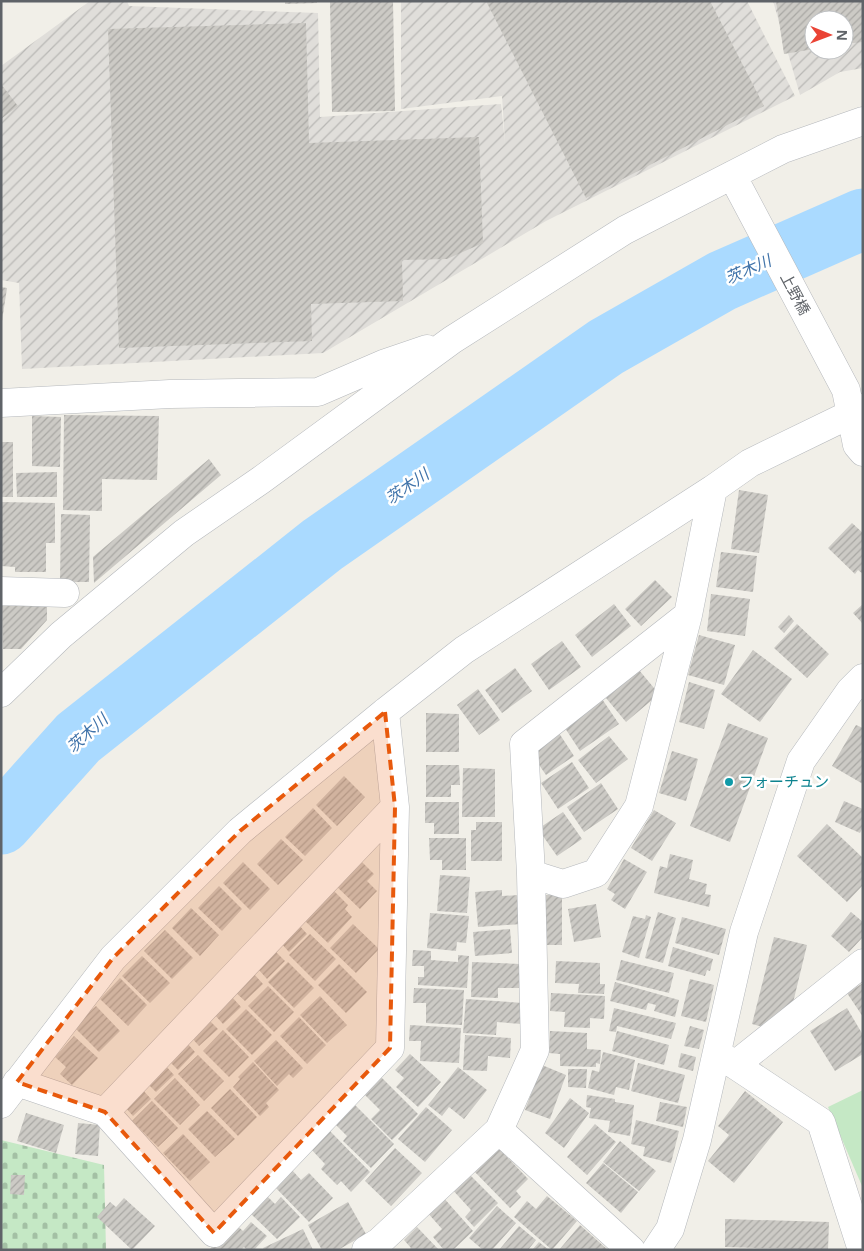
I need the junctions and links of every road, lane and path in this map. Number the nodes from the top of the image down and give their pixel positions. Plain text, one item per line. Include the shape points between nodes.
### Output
1 (863, 121) edge
2 (738, 186) junction
3 (452, 340) junction
4 (1, 403) edge
5 (853, 404) edge
6 (863, 452) edge
7 (712, 490) junction
8 (1, 591) edge
9 (65, 593) dead end
10 (688, 615) junction
11 (863, 678) edge
12 (1, 693) edge
13 (385, 712) junction
14 (396, 807) junction
15 (531, 874) junction
16 (863, 963) edge
17 (726, 1059) junction
18 (17, 1082) junction
19 (1, 1104) edge
20 (105, 1112) junction
21 (499, 1130) junction
22 (366, 1250) edge
23 (631, 1250) edge
24 (656, 1250) edge
25 (862, 1250) edge

1 - 2 street via 783,149
2 - 3 street via 624,230
2 - 5 street, 上野橋
3 - 4 street via 318,392 170,394
3 - 12 street via 184,533 61,635
5 - 6 street, 上野橋 via 857,446
5 - 7 street via 750,463
7 - 10 street
7 - 13 street via 464,650
8 - 9 street
10 - 15 street via 524,744
10 - 15 street via 639,806 596,873 563,884
11 - 17 street via 850,690 801,761 744,932
13 - 14 street
13 - 18 street via 240,831 113,958
14 - 20 street
14 - 20 street via 390,1048 214,1233
15 - 21 street via 535,1050
16 - 17 street
17 - 24 street via 670,1230
17 - 25 street via 820,1122
18 - 19 street
18 - 20 street
21 - 22 street via 379,1242
21 - 23 street

